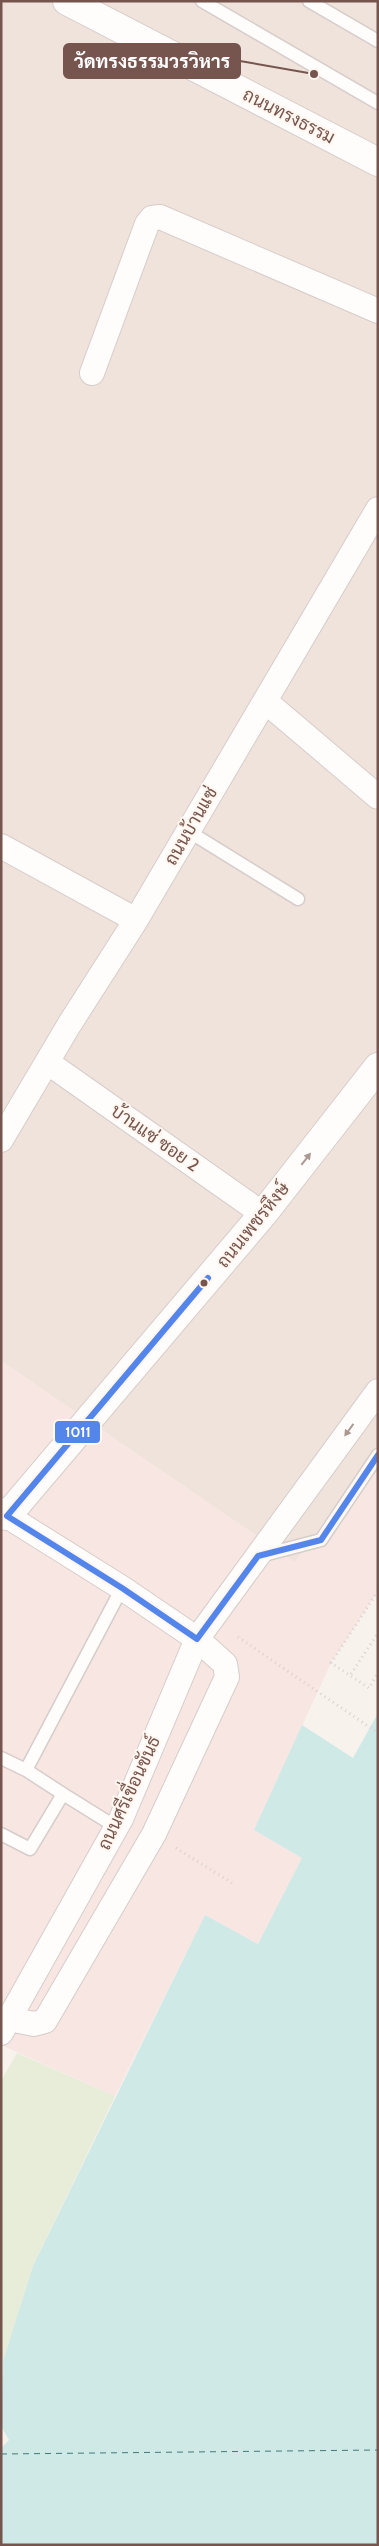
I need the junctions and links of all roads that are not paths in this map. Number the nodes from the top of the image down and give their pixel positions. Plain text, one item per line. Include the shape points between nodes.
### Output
1 (67, 1) edge
2 (202, 1) edge
3 (309, 1) edge
4 (378, 41) edge
5 (378, 103) edge
6 (378, 162) edge
7 (378, 311) edge
8 (92, 373) dead end
9 (378, 509) edge
10 (265, 701) junction
11 (378, 797) edge
12 (188, 831) junction
13 (1, 846) edge
14 (298, 899) dead end
15 (136, 920) junction
16 (47, 1062) junction
17 (378, 1067) edge
18 (1, 1140) edge
19 (263, 1214) junction
20 (378, 1391) edge
21 (378, 1455) edge
22 (4, 1514) edge
23 (258, 1556) junction
24 (122, 1588) junction
25 (196, 1639) junction
26 (1, 1758) edge
27 (26, 1770) junction
28 (63, 1794) junction
29 (116, 1827) junction
30 (1, 1834) edge
31 (5, 2026) edge

1 - 6 main road, ถนนทรงธรรม
2 - 5 lane
3 - 4 lane
7 - 8 street via 160,217 152,218
9 - 10 street, ถนนบ้านแซ่
10 - 11 street
10 - 12 street, ถนนบ้านแซ่
12 - 14 lane
12 - 15 street, ถนนบ้านแซ่
13 - 15 street
15 - 16 street, ถนนบ้านแซ่
16 - 18 street, ถนนบ้านแซ่
16 - 19 street, บ้านแซ่ ซอย 2
19 -> 17 main road, ถนนเพชรหึงษ์
19 - 22 main road, ถนนเพชรหึงษ์
20 -> 23 street, ถนนศรีเขื่อนขันธ์
21 - 23 lane via 321,1540
22 - 24 street
23 - 25 street, ถนนศรีเขื่อนขันธ์
24 - 25 street
24 - 27 lane
25 - 29 street, ถนนศรีเขื่อนขันธ์
25 - 31 street via 225,1664 227,1677 154,1834 44,2021
26 - 27 lane
27 - 28 lane
28 - 29 lane
28 - 30 lane via 30,1849
29 - 31 street, ถนนศรีเขื่อนขันธ์

